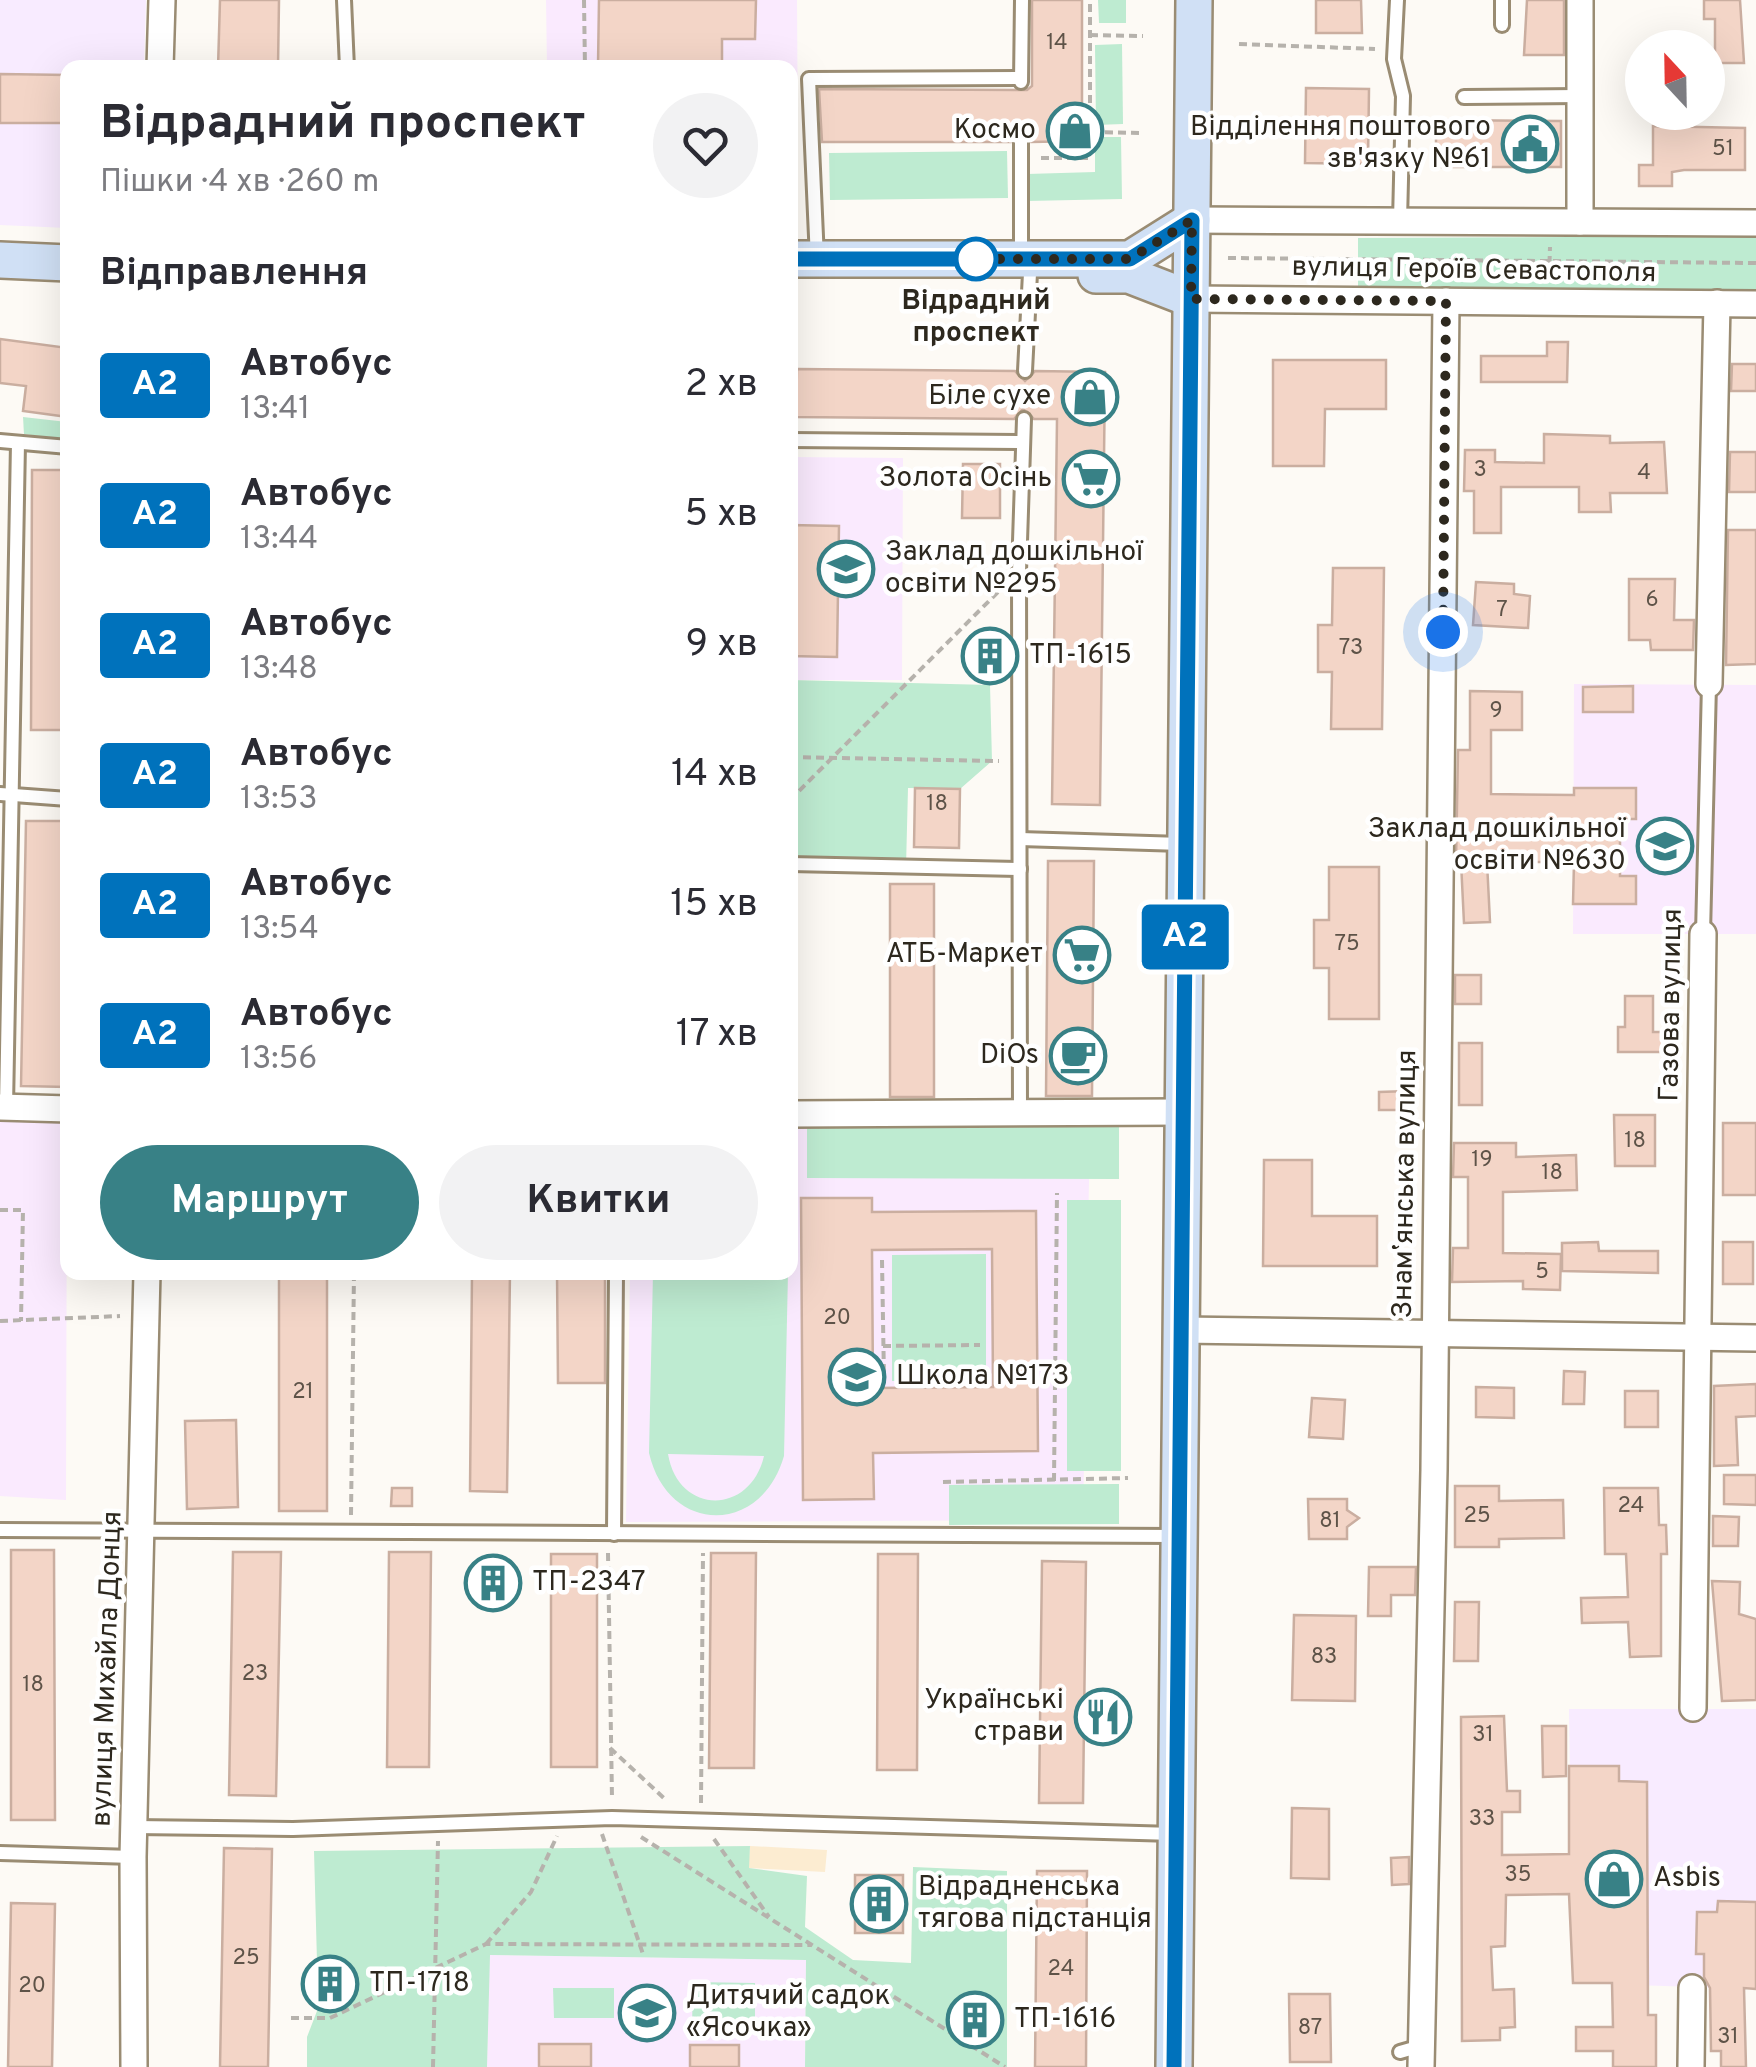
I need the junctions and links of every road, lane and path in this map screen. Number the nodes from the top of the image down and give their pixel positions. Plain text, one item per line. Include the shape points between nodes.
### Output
1 (162, 0) edge
2 (344, 0) edge
3 (584, 0) edge
4 (1022, 0) edge
5 (1090, 0) edge
6 (1194, 0) edge
7 (1397, 0) edge
8 (1502, 0) edge
9 (1580, 0) edge
10 (1502, 24) dead end
11 (1090, 35) junction
12 (1143, 36) dead end
13 (1239, 44) dead end
14 (1394, 50) junction
15 (160, 60) edge
16 (346, 60) edge
17 (584, 60) edge
18 (1464, 96) dead end
19 (1580, 96) junction
20 (1090, 132) junction
21 (1142, 133) dead end
22 (1021, 142) dead end
23 (1021, 159) junction
24 (1192, 220) junction
25 (1400, 221) junction
26 (1552, 222) junction
27 (1580, 222) junction
28 (1756, 223) edge
29 (0, 248) edge
30 (60, 250) edge
31 (1228, 258) dead end
32 (0, 260) edge
33 (1549, 261) junction
34 (1756, 262) edge
35 (60, 263) edge
36 (799, 263) edge
37 (1026, 266) junction
38 (1191, 299) junction
39 (1446, 301) junction
40 (1548, 302) junction
41 (1717, 304) junction
42 (1756, 304) edge
43 (1025, 371) dead end
44 (1024, 419) dead end
45 (798, 440) edge
46 (0, 441) edge
47 (1023, 442) junction
48 (18, 443) junction
49 (60, 446) edge
50 (1019, 572) junction
51 (1708, 684) joint
52 (798, 757) edge
53 (831, 758) junction
54 (1019, 762) junction
55 (798, 792) edge
56 (5, 795) edge
57 (60, 798) edge
58 (1020, 840) junction
59 (1186, 844) junction
60 (798, 864) edge
61 (1020, 869) junction
62 (1704, 934) joint
63 (3, 1107) edge
64 (60, 1110) edge
65 (1183, 1112) junction
66 (798, 1114) edge
67 (1020, 1114) junction
68 (1058, 1193) dead end
69 (0, 1210) edge
70 (882, 1260) dead end
71 (147, 1280) edge
72 (354, 1280) edge
73 (616, 1280) edge
74 (130, 1315) dead end
75 (0, 1321) edge
76 (22, 1321) junction
77 (1181, 1330) junction
78 (1434, 1336) junction
79 (1756, 1338) edge
80 (1695, 1339) junction
81 (980, 1345) dead end
82 (883, 1346) junction
83 (884, 1379) dead end
84 (1128, 1478) dead end
85 (1054, 1481) junction
86 (944, 1482) dead end
87 (0, 1530) edge
88 (142, 1532) junction
89 (704, 1533) junction
90 (614, 1534) junction
91 (351, 1535) junction
92 (1179, 1536) junction
93 (1693, 1708) dead end
94 (610, 1748) dead end
95 (597, 1818) junction
96 (565, 1819) junction
97 (694, 1820) junction
98 (439, 1822) junction
99 (134, 1827) junction
100 (1176, 1834) junction
101 (0, 1854) edge
102 (133, 1856) junction
103 (772, 1921) dead end
104 (486, 1944) junction
105 (640, 1945) junction
106 (811, 1945) dead end
107 (644, 1957) dead end
108 (435, 1968) junction
109 (1692, 1988) dead end
110 (291, 2018) dead end
111 (1414, 2055) edge
112 (134, 2067) edge
113 (433, 2067) edge
114 (1174, 2067) edge
115 (1692, 2067) edge

1 - 15 street
2 - 16 lane
3 - 17 path
4 - 36 lane via 1021,82 808,79
5 - 11 path
6 - 24 main road
7 - 14 lane
8 - 10 lane
9 - 19 street
11 - 12 path
11 - 20 path
13 - 14 path
14 - 25 lane via 1403,96
18 - 19 lane
19 - 27 street
20 - 21 path
20 - 23 path via 1090,158
22 - 23 lane
23 - 37 lane
24 - 25 street, вулиця Героїв Севастополя
24 - 37 main road via 1130,259
24 - 38 main road
25 - 26 street, вулиця Героїв Севастополя
26 - 27 street, вулиця Героїв Севастополя
26 - 33 path
27 - 28 street, вулиця Героїв Севастополя
29 - 30 main road
31 - 33 path
32 - 35 main road
33 - 34 path
33 - 40 path
36 - 37 main road
37 - 38 main road via 1129,275
37 - 43 lane
38 - 39 street, вулиця Героїв Севастополя
38 - 59 main road
39 - 40 street, вулиця Героїв Севастополя
39 - 78 street, Знамʼянська вулиця
40 - 41 street, вулиця Героїв Севастополя
41 - 42 street, вулиця Героїв Севастополя
41 - 51 street, Газова вулиця
44 - 47 lane
45 - 47 lane
46 - 48 lane
47 - 50 lane
48 - 49 lane
48 - 56 lane
50 - 53 path
50 - 54 lane
51 - 62 lane, Газова вулиця
52 - 53 path
53 - 54 path
53 - 55 path
54 - 58 lane
56 - 57 lane
56 - 63 lane
58 - 59 lane
58 - 61 lane
59 - 65 main road
60 - 61 lane
61 - 67 lane
62 - 80 street, Газова вулиця
63 - 64 street
65 - 67 street
65 - 77 main road
66 - 67 street
68 - 85 path
69 - 76 path via 23,1210
70 - 82 path
71 - 88 street, вулиця Михайла Донця
72 - 91 path
73 - 90 lane
74 - 76 path
75 - 76 path
77 - 78 street
77 - 92 main road
78 - 80 street
78 - 111 street, Знамʼянська вулиця
79 - 80 street
80 - 93 street, Газова вулиця
81 - 82 path
82 - 83 path
84 - 85 path
85 - 86 path
87 - 88 lane
88 - 91 lane
88 - 99 street, вулиця Михайла Донця
89 - 90 lane
89 - 92 lane
89 - 97 path
90 - 91 lane
92 - 100 main road
94 - 97 path
95 - 96 lane
95 - 97 lane
95 - 105 path
96 - 98 lane
96 - 104 path via 530,1892
97 - 100 lane
97 - 103 path
98 - 99 lane
98 - 108 path
99 - 102 street, вулиця Михайла Донця
100 - 114 main road
101 - 102 lane
102 - 112 street, вулиця Михайла Донця
104 - 105 path
104 - 108 path
105 - 106 path
105 - 107 path
108 - 110 path via 330,2018
108 - 113 path
109 - 115 street

